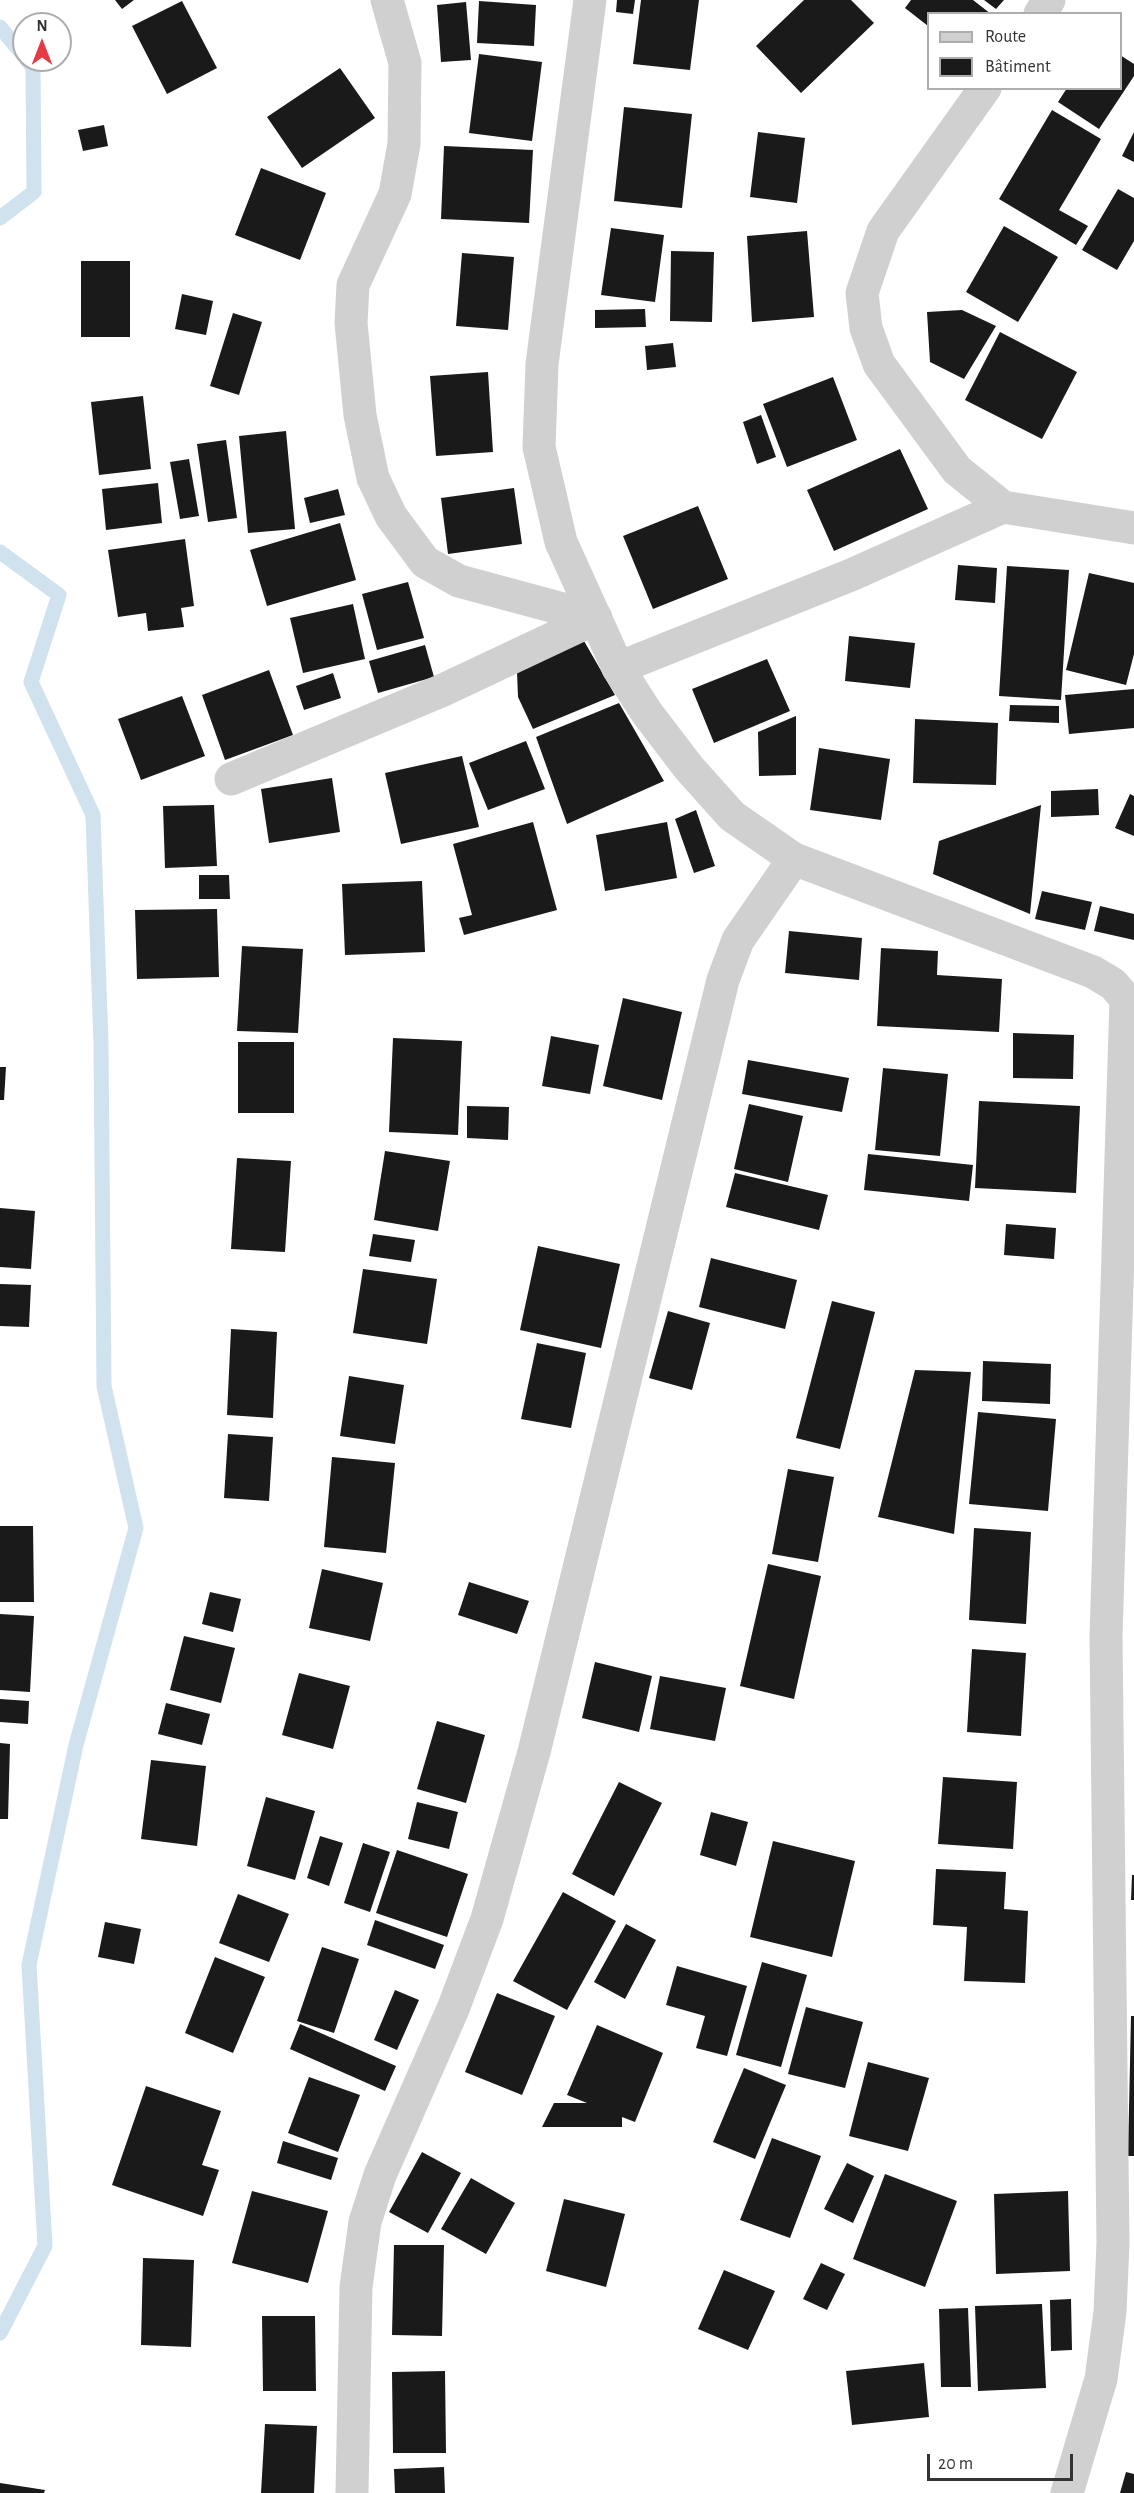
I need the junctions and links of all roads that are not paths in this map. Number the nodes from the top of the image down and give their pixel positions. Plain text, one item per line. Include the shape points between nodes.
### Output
1 (387, 0) edge
2 (590, 0) edge
3 (984, 90) edge
4 (1003, 507) junction
5 (1134, 528) edge
6 (596, 618) junction
7 (618, 668) junction
8 (231, 779) dead end
9 (794, 859) junction
10 (1130, 997) edge
11 (352, 2493) edge
12 (1067, 2493) edge

1 - 6 street via 405,63 404,144 395,194 353,285 351,323 360,415 373,478 391,516 425,562 459,581
2 - 6 street via 542,364 539,447 561,542
3 - 4 street via 882,231 861,293 866,328 879,364 957,470
4 - 5 street
4 - 7 street via 851,575
6 - 7 street
6 - 8 street via 441,691
7 - 9 street via 689,768 732,816
9 - 10 street via 1093,972
9 - 11 street via 738,940 723,980 534,1752 487,1919 453,2009 380,2175 365,2222 356,2287
10 - 12 street via 1106,1636 1113,2243 1110,2312 1101,2379

